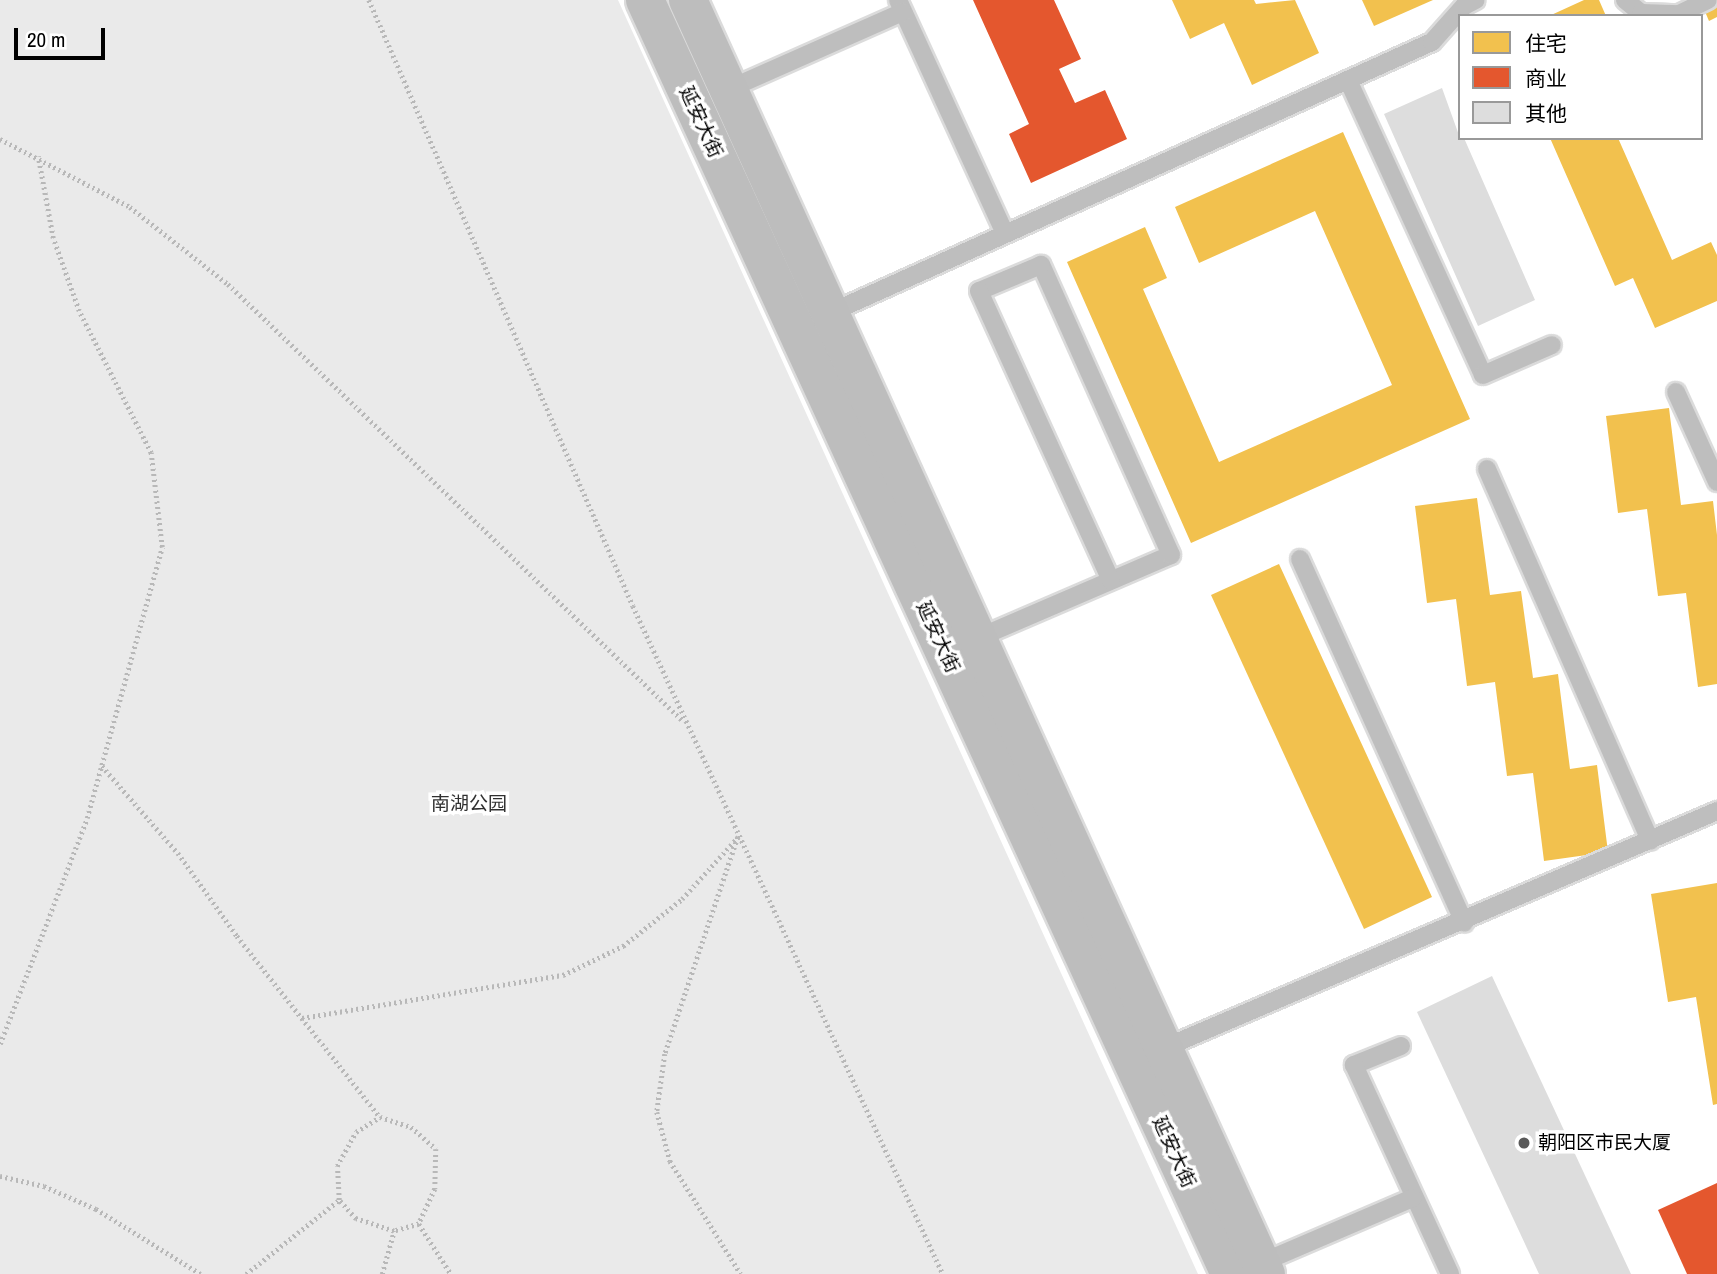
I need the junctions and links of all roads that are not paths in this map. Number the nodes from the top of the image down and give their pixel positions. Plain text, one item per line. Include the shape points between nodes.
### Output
1 (645, 0) edge
2 (688, 0) edge
3 (1476, 0) edge
4 (1625, 0) edge
5 (1708, 0) edge
6 (900, 6) edge
7 (1348, 80) junction
8 (729, 89) junction
9 (1005, 234) junction
10 (830, 313) junction
11 (1552, 345) dead end
12 (1676, 392) dead end
13 (1487, 469) dead end
14 (1717, 482) edge
15 (1300, 559) dead end
16 (1111, 580) junction
17 (978, 638) junction
18 (1717, 811) edge
19 (1650, 841) junction
20 (1464, 923) junction
21 (1401, 1046) dead end
22 (1164, 1048) junction
23 (1413, 1198) junction
24 (1253, 1270) edge
25 (1450, 1274) edge

1 - 24 main road, 延安大街
2 - 8 main road, 延安大街
3 - 7 lane via 1464,6 1432,42
4 - 5 lane via 1642,13 1679,14
6 - 8 lane
6 - 9 lane
7 - 9 lane
7 - 11 lane via 1482,375
8 - 10 main road, 延安大街
9 - 10 lane
10 - 17 main road, 延安大街
12 - 14 lane
13 - 19 lane
15 - 20 lane
16 - 16 lane via 1171,555 1041,265 979,291
16 - 17 lane
17 - 22 main road, 延安大街
18 - 19 lane
19 - 20 lane
20 - 22 lane
21 - 23 lane via 1354,1065
22 - 24 main road, 延安大街
23 - 24 lane
23 - 25 lane

